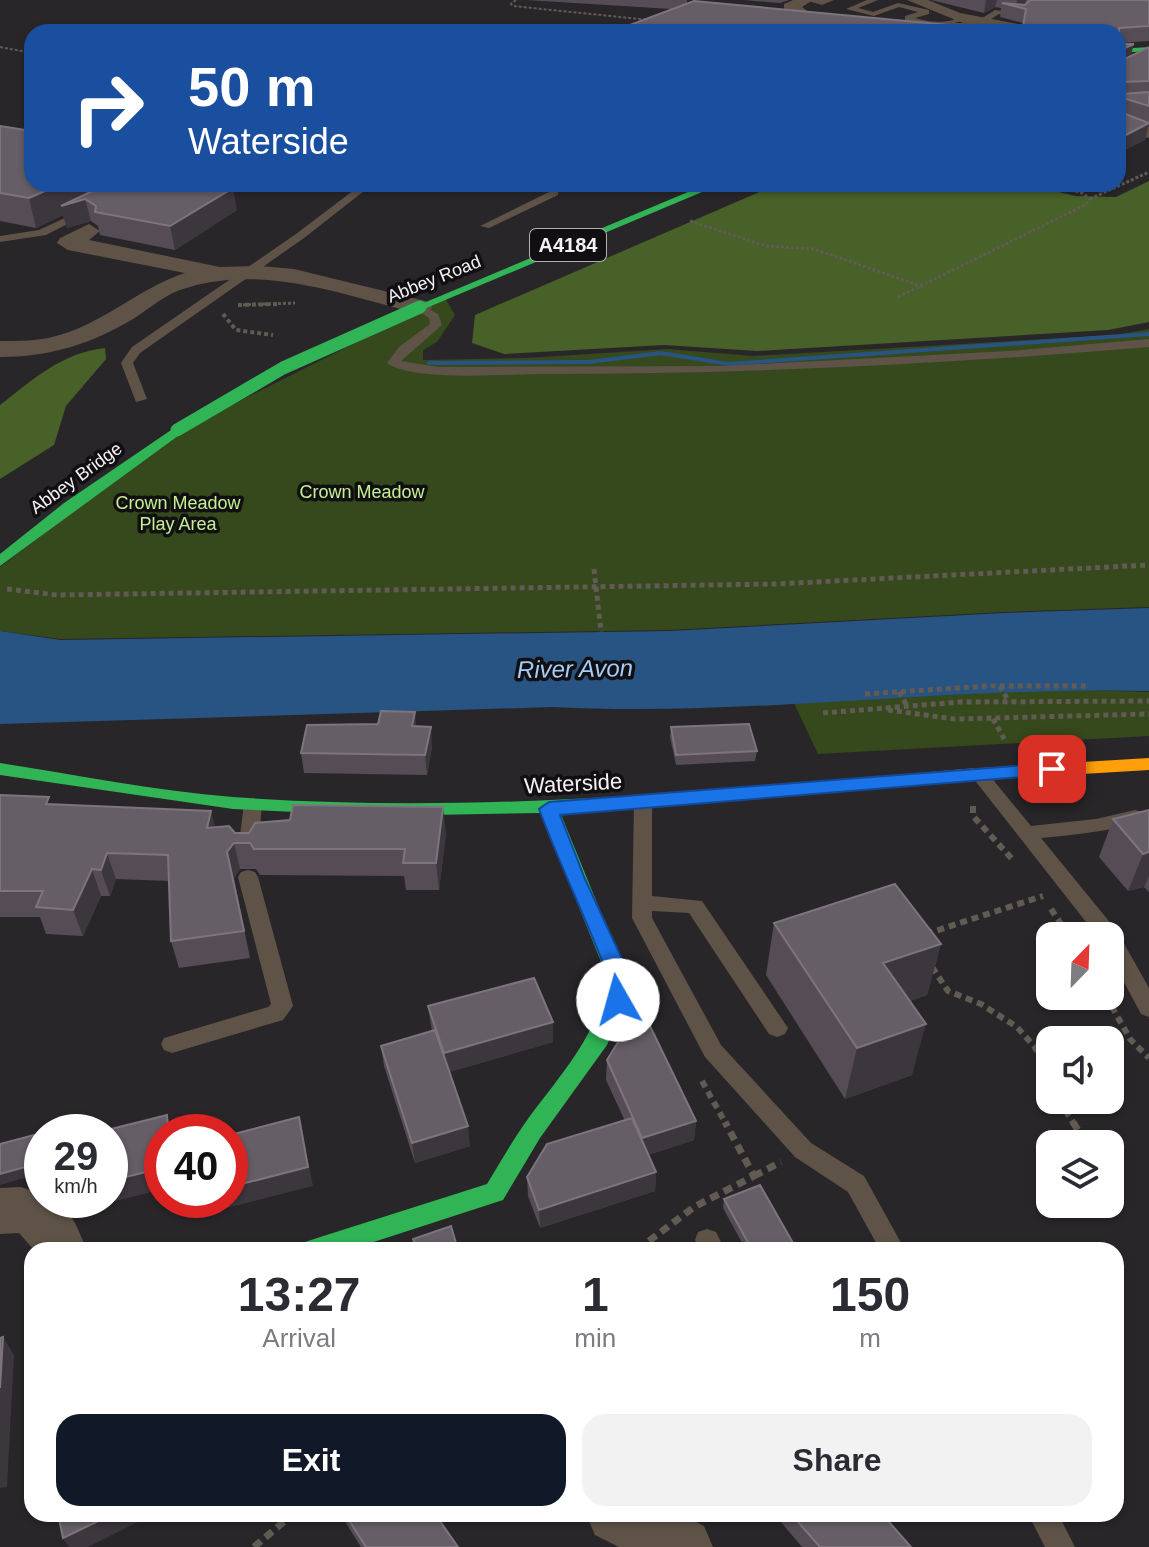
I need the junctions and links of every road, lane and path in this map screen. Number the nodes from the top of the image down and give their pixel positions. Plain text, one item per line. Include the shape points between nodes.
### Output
1 (516, 0) edge
2 (830, 0) edge
3 (874, 0) edge
4 (915, 0) edge
5 (802, 5) edge
6 (1024, 10) edge
7 (956, 17) junction
8 (654, 21) edge
9 (980, 22) junction
10 (915, 24) edge
11 (922, 24) edge
12 (943, 24) edge
13 (991, 24) edge
14 (0, 47) edge
15 (1126, 50) edge
16 (24, 52) edge
17 (1147, 53) edge
18 (1126, 124) edge
19 (1149, 132) edge
20 (1149, 172) edge
21 (1126, 183) edge
22 (358, 192) edge
23 (554, 192) edge
24 (692, 192) edge
25 (1079, 192) edge
26 (1105, 192) edge
27 (1090, 199) junction
28 (655, 210) junction
29 (92, 220) joint
30 (485, 226) dead end
31 (0, 239) edge
32 (215, 272) junction
33 (247, 272) junction
34 (921, 286) junction
35 (898, 297) dead end
36 (305, 304) dead end
37 (420, 307) junction
38 (279, 337) dead end
39 (1149, 343) edge
40 (0, 349) edge
41 (141, 399) dead end
42 (177, 430) joint
43 (0, 561) edge
44 (1149, 565) edge
45 (594, 569) dead end
46 (3, 589) dead end
47 (596, 589) junction
48 (601, 632) dead end
49 (1000, 686) junction
50 (1087, 686) dead end
51 (899, 692) junction
52 (865, 694) dead end
53 (1149, 701) edge
54 (1009, 702) junction
55 (905, 703) junction
56 (875, 708) junction
57 (823, 713) dead end
58 (1149, 714) edge
59 (1149, 764) edge
60 (0, 769) edge
61 (979, 774) junction
62 (643, 803) junction
63 (253, 804) junction
64 (549, 809) junction
65 (1142, 815) edge
66 (1027, 833) junction
67 (248, 851) edge
68 (248, 877) dead end
69 (1043, 896) dead end
70 (643, 903) junction
71 (1098, 922) edge
72 (914, 938) edge
73 (1124, 962) edge
74 (931, 965) edge
75 (1149, 1008) edge
76 (1114, 1010) edge
77 (777, 1028) dead end
78 (172, 1044) dead end
79 (1036, 1050) edge
80 (1149, 1058) edge
81 (695, 1069) dead end
82 (0, 1211) edge
83 (58, 1242) edge
84 (351, 1242) edge
85 (648, 1242) edge
86 (889, 1242) edge
87 (284, 1522) edge
88 (1047, 1522) edge
89 (254, 1547) edge
90 (1061, 1547) edge

1 - 8 path via 511,4
2 - 5 lane
3 - 11 lane via 850,9 874,14 898,5 926,12 908,18
4 - 7 street
5 - 10 street
6 - 9 lane via 1017,15 998,12
7 - 9 street
7 - 12 lane via 958,21
9 - 13 street
14 - 16 path
15 - 17 main road
18 - 19 street
20 - 21 path
22 - 33 lane
23 - 30 lane
24 - 28 main road, Abbey Road / A4184
25 - 27 path
26 - 27 path
27 - 34 path
28 - 34 path via 766,246 814,249
28 - 37 main road, Abbey Road / A4184
29 - 31 lane
29 - 32 street via 68,243
32 - 33 street
32 - 40 street via 168,287 84,337 57,346
33 - 37 street via 362,291
33 - 41 lane via 136,350 127,363
34 - 35 path
36 - 38 path via 241,305 222,315 239,333
37 - 39 lane via 434,316 436,325 393,363 438,371 722,370
37 - 42 main road, Abbey Road / A4184, bridge via 283,368
42 - 43 main road, Abbey Bridge
44 - 47 path
45 - 47 path
46 - 47 path via 57,595
47 - 48 path
49 - 50 path
49 - 51 path
49 - 54 path
51 - 52 path
51 - 55 path
53 - 54 path
54 - 55 path
55 - 56 path
56 - 57 path
56 - 58 path via 955,719
59 - 61 main road, Waterside
60 - 63 main road, Waterside
61 - 62 main road, Waterside
61 - 66 lane
62 - 64 main road, Waterside
62 - 70 lane
63 - 64 main road, Waterside via 447,812
63 - 67 lane
64 - 84 main road via 618,979 618,1000 607,1027 495,1192
65 - 66 lane
66 - 71 lane
68 - 78 lane via 282,1006 275,1014
69 - 72 path
70 - 77 lane via 695,906
70 - 86 lane via 642,918 713,1051 803,1150 856,1184
73 - 75 lane
74 - 79 path via 948,991 1017,1027
76 - 80 path via 1130,1039
81 - 85 path via 754,1176 694,1207
82 - 83 street via 16,1207 38,1215
87 - 89 path
88 - 90 lane

